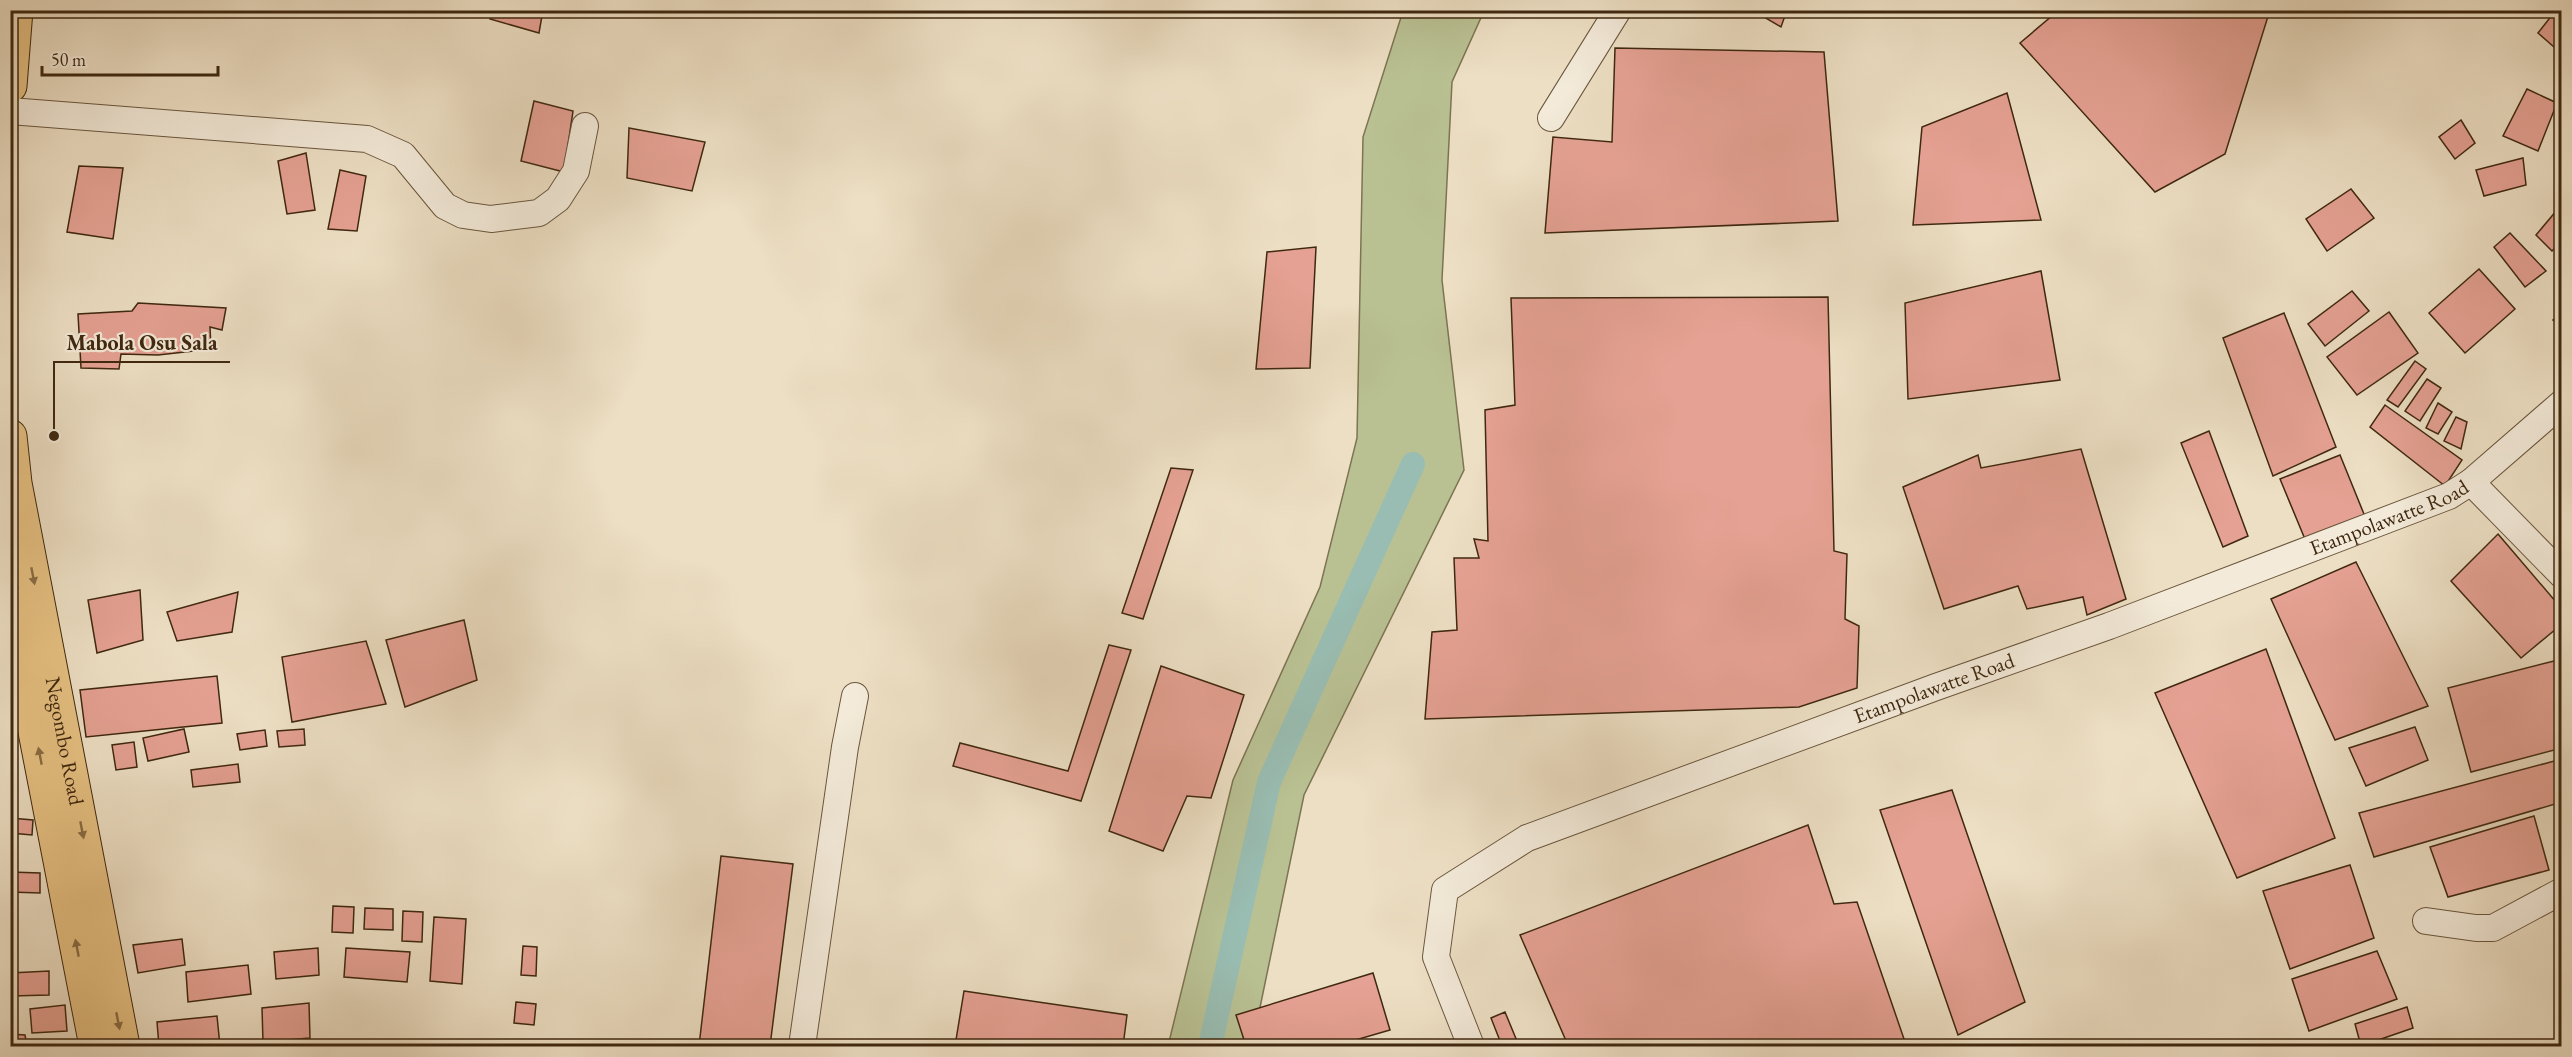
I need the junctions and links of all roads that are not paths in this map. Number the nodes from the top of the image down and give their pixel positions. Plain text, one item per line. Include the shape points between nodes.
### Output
1 (16, 10) edge
2 (1618, 10) edge
3 (10, 86) edge
4 (10, 111) edge
5 (1551, 118) dead end
6 (585, 126) dead end
7 (2562, 403) edge
8 (10, 436) edge
9 (2471, 482) junction
10 (13, 484) edge
11 (2562, 575) edge
12 (10, 603) edge
13 (855, 696) dead end
14 (2562, 891) edge
15 (2426, 921) dead end
16 (96, 1047) edge
17 (123, 1047) edge
18 (802, 1047) edge
19 (1471, 1047) edge

1 - 3 highway
2 - 5 street
4 - 6 street via 367,139 403,155 445,206 463,215 491,219 539,213 558,199 576,171
7 - 9 street, Etampolawatte Road
8 - 10 highway, Negombo Road
9 - 11 street
9 - 19 street, Etampolawatte Road via 2449,496 2109,626 1527,838 1445,890 1436,957
10 -> 17 highway, Negombo Road
16 -> 12 highway, Negombo Road
13 - 18 street
14 - 15 street via 2493,928

